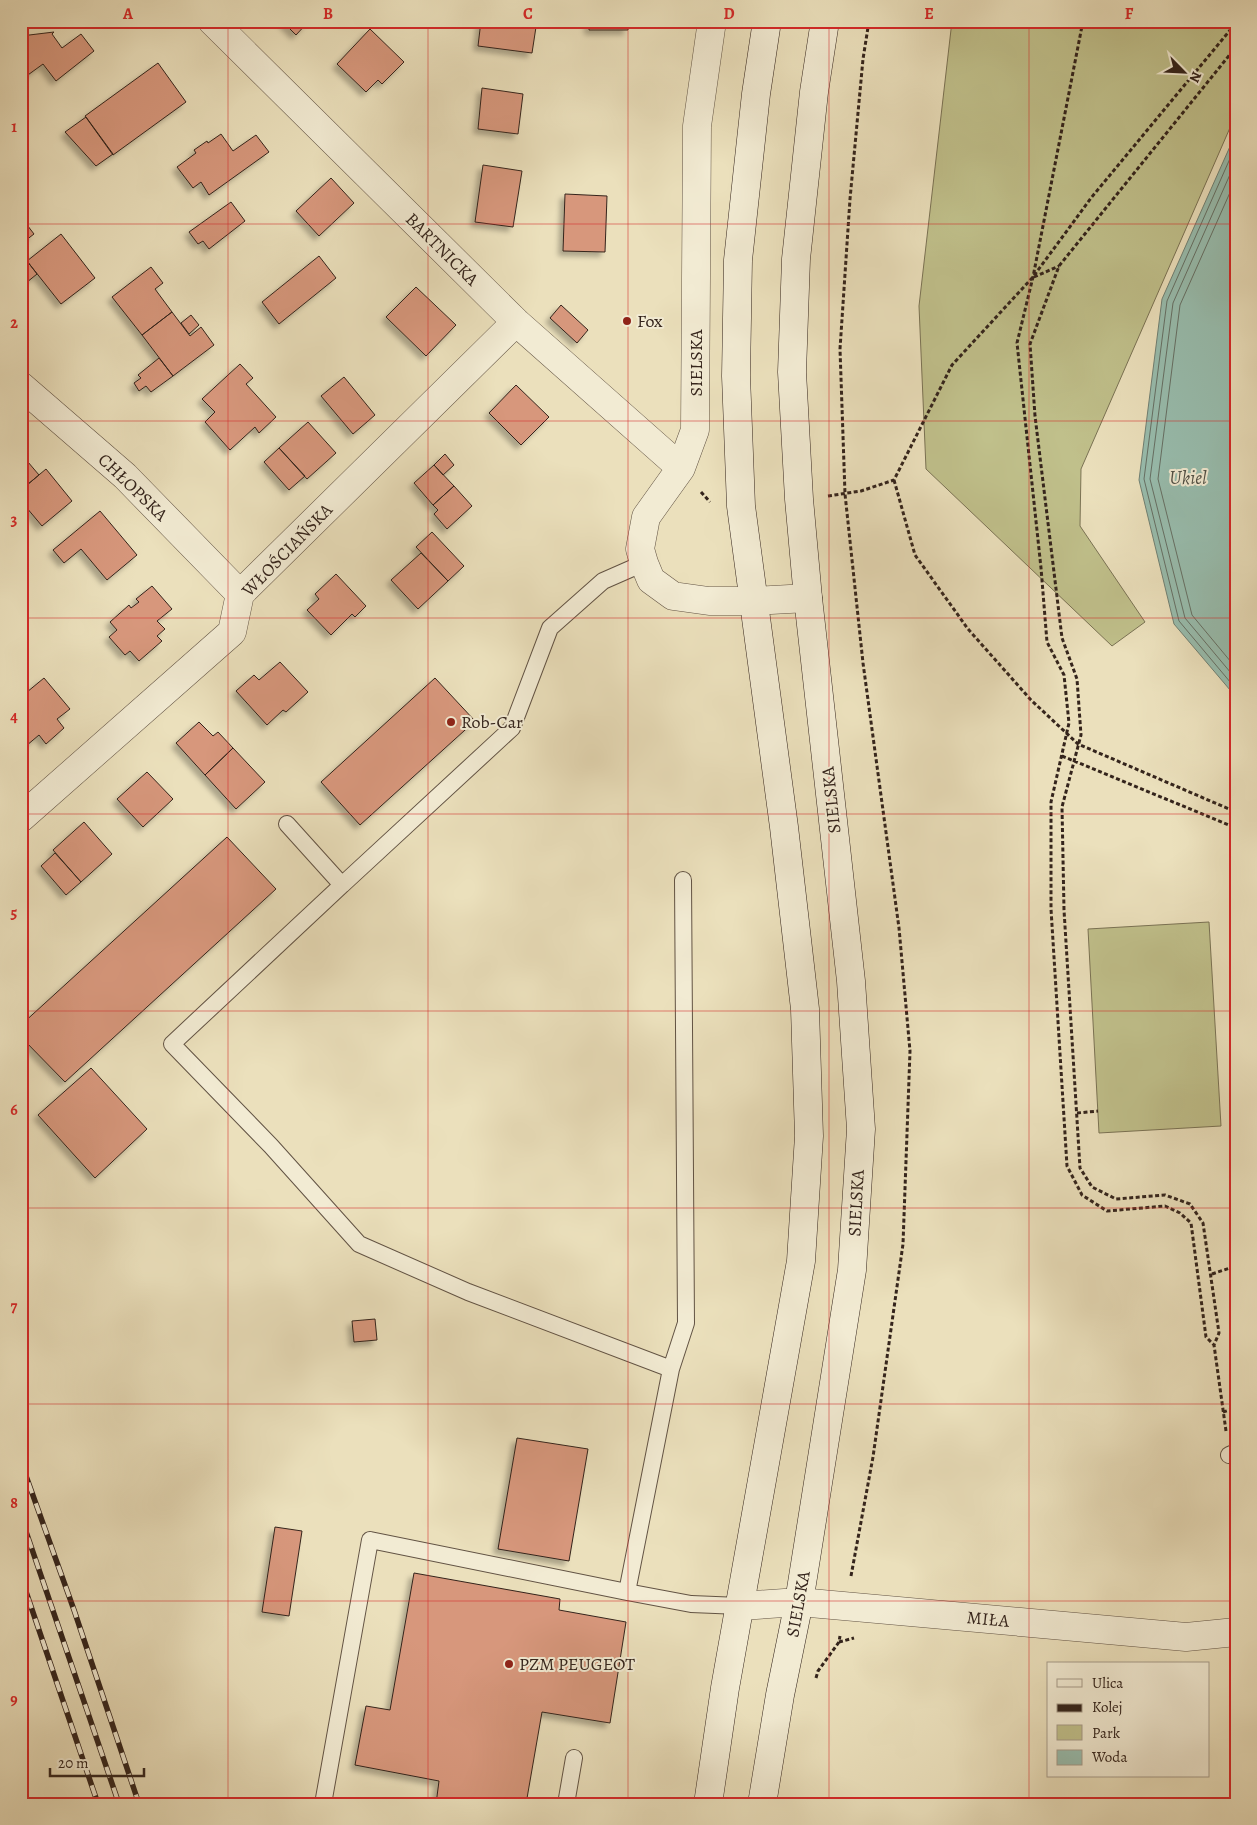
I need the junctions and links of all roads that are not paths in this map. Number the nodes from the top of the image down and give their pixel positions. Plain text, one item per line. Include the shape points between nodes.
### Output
1 (212, 21) edge
2 (712, 21) edge
3 (767, 21) edge
4 (825, 21) edge
5 (516, 322) junction
6 (21, 386) edge
7 (681, 468) junction
8 (644, 563) junction
9 (240, 594) junction
10 (808, 598) junction
11 (754, 601) junction
12 (21, 818) edge
13 (287, 824) dead end
14 (683, 880) dead end
15 (342, 885) junction
16 (670, 1369) junction
17 (627, 1592) junction
18 (799, 1602) junction
19 (740, 1606) junction
20 (1236, 1632) edge
21 (574, 1758) dead end
22 (323, 1804) edge
23 (566, 1804) edge
24 (708, 1804) edge
25 (762, 1804) edge

1 - 5 main road, BARTNICKA
2 - 7 main road, SIELSKA via 696,126 695,430
3 - 11 main road via 738,260 736,376 741,506
4 - 10 main road, SIELSKA via 796,259 792,363
5 - 7 main road, BARTNICKA
5 - 9 main road, WŁOŚCIAŃSKA
6 - 9 main road, CHŁOPSKA via 125,476
7 - 8 main road, SIELSKA via 646,517 640,549
8 - 11 main road, SIELSKA via 652,580 673,596 709,601
8 - 15 lane via 603,580 550,628 512,728
9 - 12 main road, WŁOŚCIAŃSKA via 232,632
10 - 11 main road, SIELSKA
10 - 18 main road, SIELSKA via 851,981 861,1129 852,1270
11 - 19 main road via 805,1009 809,1136 801,1261
13 - 15 lane
14 - 16 lane via 686,1323
15 - 16 lane via 172,1044 360,1244 468,1292
16 - 17 lane
17 - 19 lane via 691,1604
17 - 22 lane via 370,1540
18 - 19 main road, MIŁA
18 - 20 main road, MIŁA via 1186,1637
18 - 25 main road, SIELSKA
19 - 24 main road
21 - 23 lane

